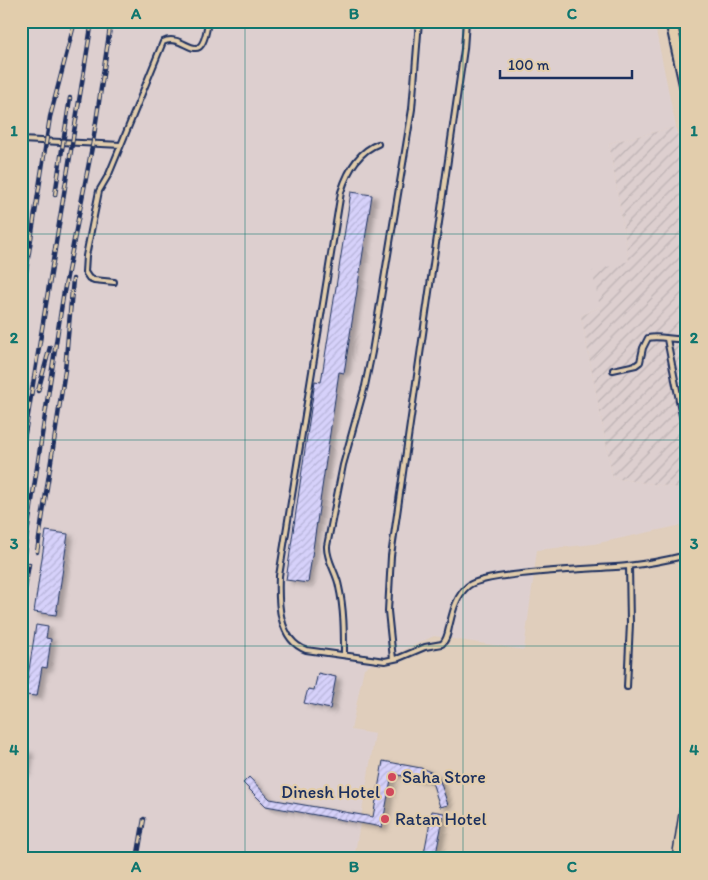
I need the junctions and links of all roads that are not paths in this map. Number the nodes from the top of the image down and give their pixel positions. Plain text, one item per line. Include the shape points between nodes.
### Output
1 (208, 21) edge
2 (419, 21) edge
3 (466, 21) edge
4 (671, 21) edge
5 (687, 94) edge
6 (21, 140) edge
7 (378, 144) dead end
8 (121, 145) junction
9 (114, 282) dead end
10 (667, 339) junction
11 (687, 339) edge
12 (613, 370) dead end
13 (684, 457) dead end
14 (687, 555) edge
15 (629, 566) junction
16 (344, 654) junction
17 (393, 660) junction
18 (627, 686) dead end
19 (687, 795) edge
20 (676, 859) edge

1 - 8 lane via 200,47 171,40 163,42
2 - 16 lane via 412,110 372,352 343,465 327,546 327,556 340,588
3 - 17 lane via 391,556 388,611
4 - 5 main road
6 - 8 lane
7 - 16 lane via 366,151 351,168 341,192 278,586 284,626 296,645 306,650
8 - 9 lane via 99,191 86,264 89,278
10 - 11 lane
10 - 12 lane via 648,338 640,362
10 - 13 lane via 684,426
14 - 15 lane
15 - 17 lane via 479,580 460,595 444,642
15 - 18 lane
16 - 17 lane via 362,659
19 - 20 street

